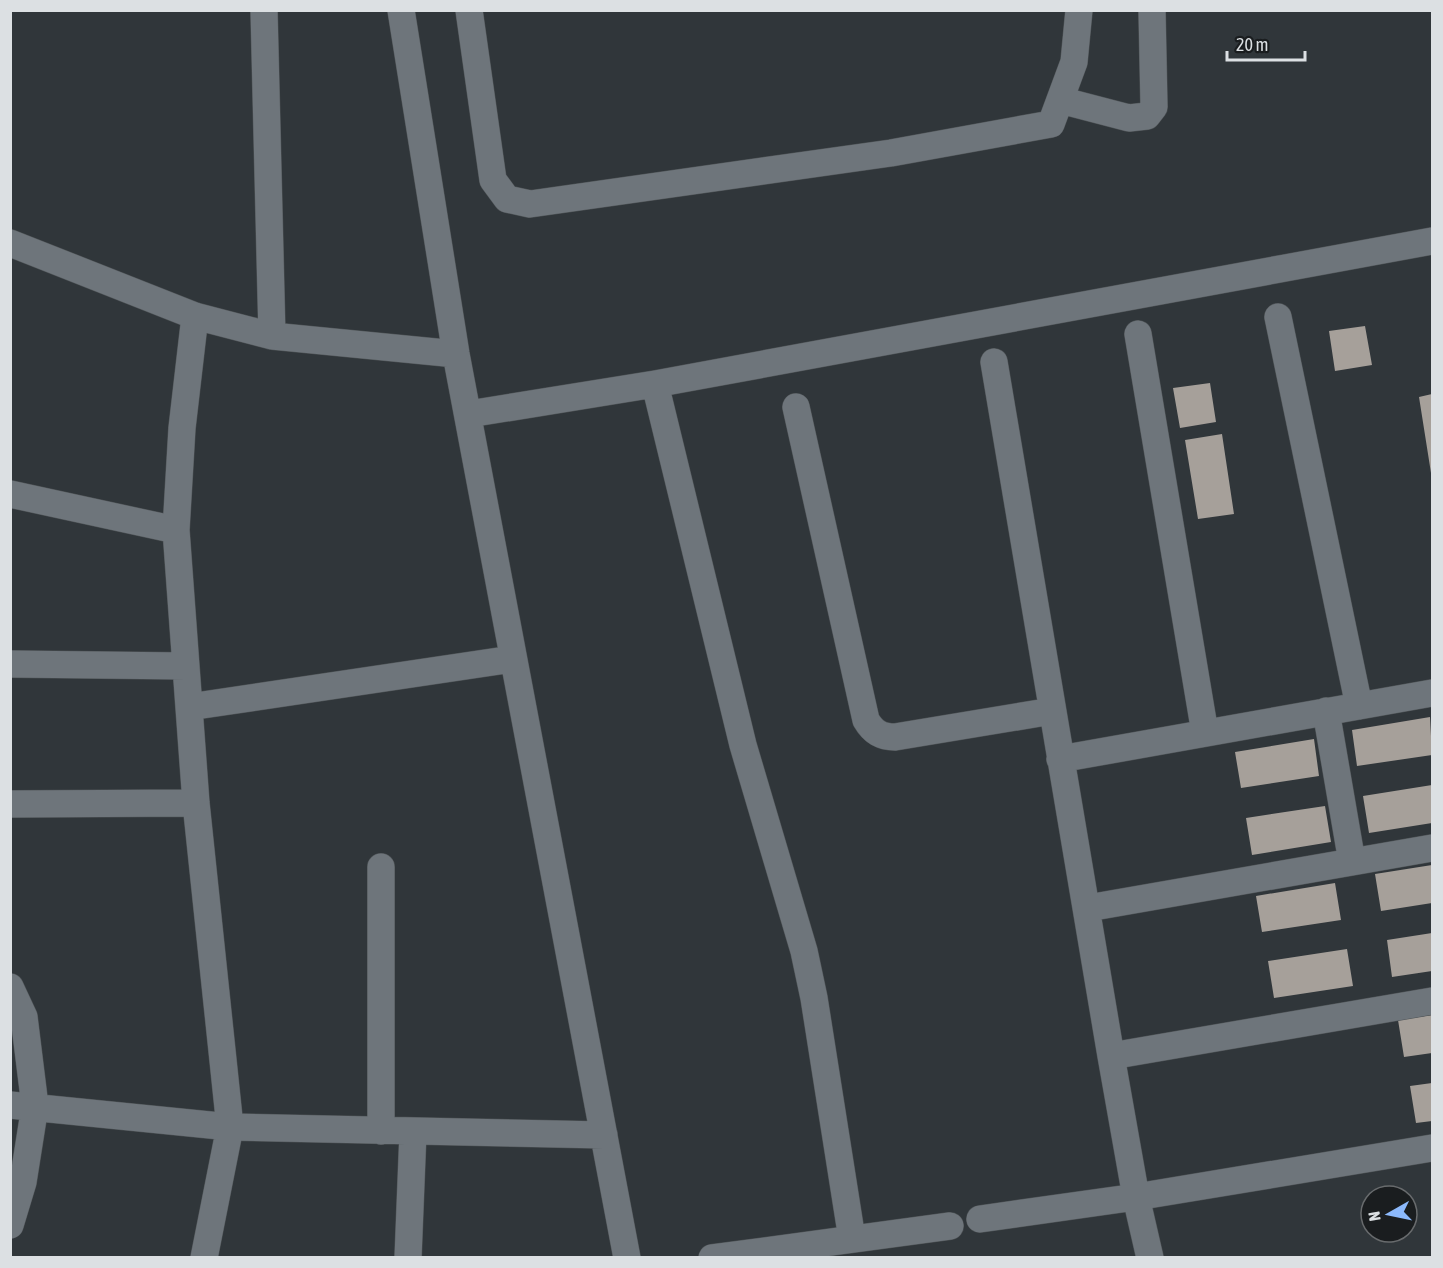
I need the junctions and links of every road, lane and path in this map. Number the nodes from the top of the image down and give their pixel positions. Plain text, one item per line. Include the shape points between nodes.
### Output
1 (264, 10) edge
2 (401, 10) edge
3 (469, 10) edge
4 (1152, 10) edge
5 (1080, 11) edge
6 (1060, 100) junction
7 (1432, 241) edge
8 (10, 243) edge
9 (195, 316) junction
10 (1278, 317) dead end
11 (1138, 334) dead end
12 (272, 336) junction
13 (456, 354) junction
14 (994, 362) dead end
15 (655, 384) junction
16 (796, 407) dead end
17 (469, 414) junction
18 (10, 494) edge
19 (176, 530) junction
20 (512, 658) junction
21 (10, 664) edge
22 (186, 666) junction
23 (1432, 693) edge
24 (1359, 706) junction
25 (189, 707) junction
26 (1052, 711) junction
27 (1326, 711) junction
28 (1204, 733) junction
29 (1060, 759) junction
30 (196, 803) junction
31 (10, 804) edge
32 (1432, 848) edge
33 (1352, 862) junction
34 (381, 867) dead end
35 (1088, 908) junction
36 (10, 987) edge
37 (1432, 1001) edge
38 (1111, 1056) junction
39 (23, 1106) edge
40 (230, 1127) junction
41 (381, 1131) junction
42 (414, 1132) junction
43 (604, 1135) junction
44 (1432, 1148) edge
45 (1136, 1197) junction
46 (980, 1219) dead end
47 (10, 1225) edge
48 (950, 1226) dead end
49 (852, 1239) junction
50 (204, 1257) edge
51 (408, 1257) edge
52 (627, 1257) edge
53 (712, 1257) edge
54 (1150, 1257) edge

1 - 12 street
2 - 13 street
3 - 6 street via 493,180 507,199 530,204 891,153 1051,124
4 - 6 street via 1154,107 1147,116 1129,118
5 - 6 street via 1074,62
7 - 15 street
8 - 9 street
9 - 12 street
9 - 19 street via 182,428
10 - 24 street
11 - 28 street
12 - 13 street
13 - 17 street
14 - 26 street
15 - 17 street
15 - 49 street via 743,745 804,951
16 - 26 street via 870,726 886,737 895,737
17 - 20 street
18 - 19 street
19 - 22 street
20 - 25 street
20 - 43 street
21 - 22 street
22 - 25 street
23 - 24 street
24 - 27 street
25 - 30 street
26 - 29 street
27 - 28 street
27 - 33 street
28 - 29 street
29 - 35 street
30 - 31 street
30 - 40 street
32 - 33 street
33 - 35 street
34 - 41 street
35 - 38 street
36 - 39 street via 24,1017
37 - 38 street
38 - 45 street
39 - 40 street
39 - 47 street via 23,1182
40 - 41 street
40 - 50 street
41 - 42 street
42 - 43 street
42 - 51 street
43 - 52 street
44 - 45 street
45 - 46 street
45 - 54 street
48 - 49 street
49 - 53 street

